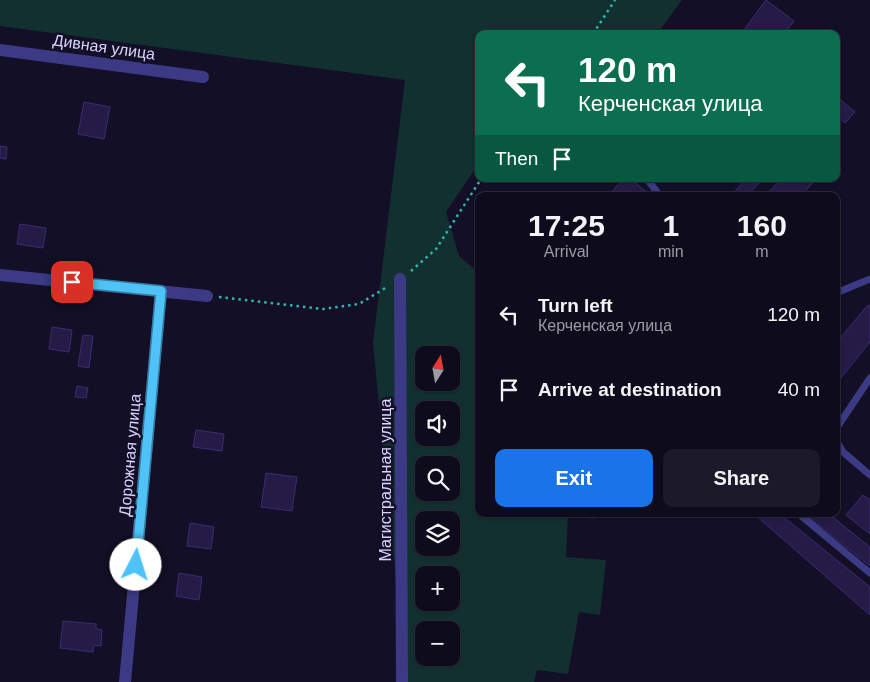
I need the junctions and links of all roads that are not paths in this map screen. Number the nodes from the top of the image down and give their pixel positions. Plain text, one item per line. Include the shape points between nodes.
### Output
1 (0, 50) edge
2 (203, 77) dead end
3 (648, 182) edge
4 (657, 192) edge
5 (0, 275) edge
6 (400, 279) road end
7 (870, 280) edge
8 (161, 291) junction
9 (840, 292) edge
10 (207, 296) road end
11 (870, 378) edge
12 (840, 423) edge
13 (840, 447) edge
14 (870, 475) edge
15 (803, 517) edge
16 (870, 573) edge
17 (125, 682) edge
18 (402, 682) edge

1 - 2 street, Дивная улица
3 - 4 lane
5 - 8 street
6 - 18 street, Магистральная улица
7 - 9 lane
8 - 10 street
8 - 17 street, Дорожная улица
11 - 12 lane
13 - 14 lane
15 - 16 lane

